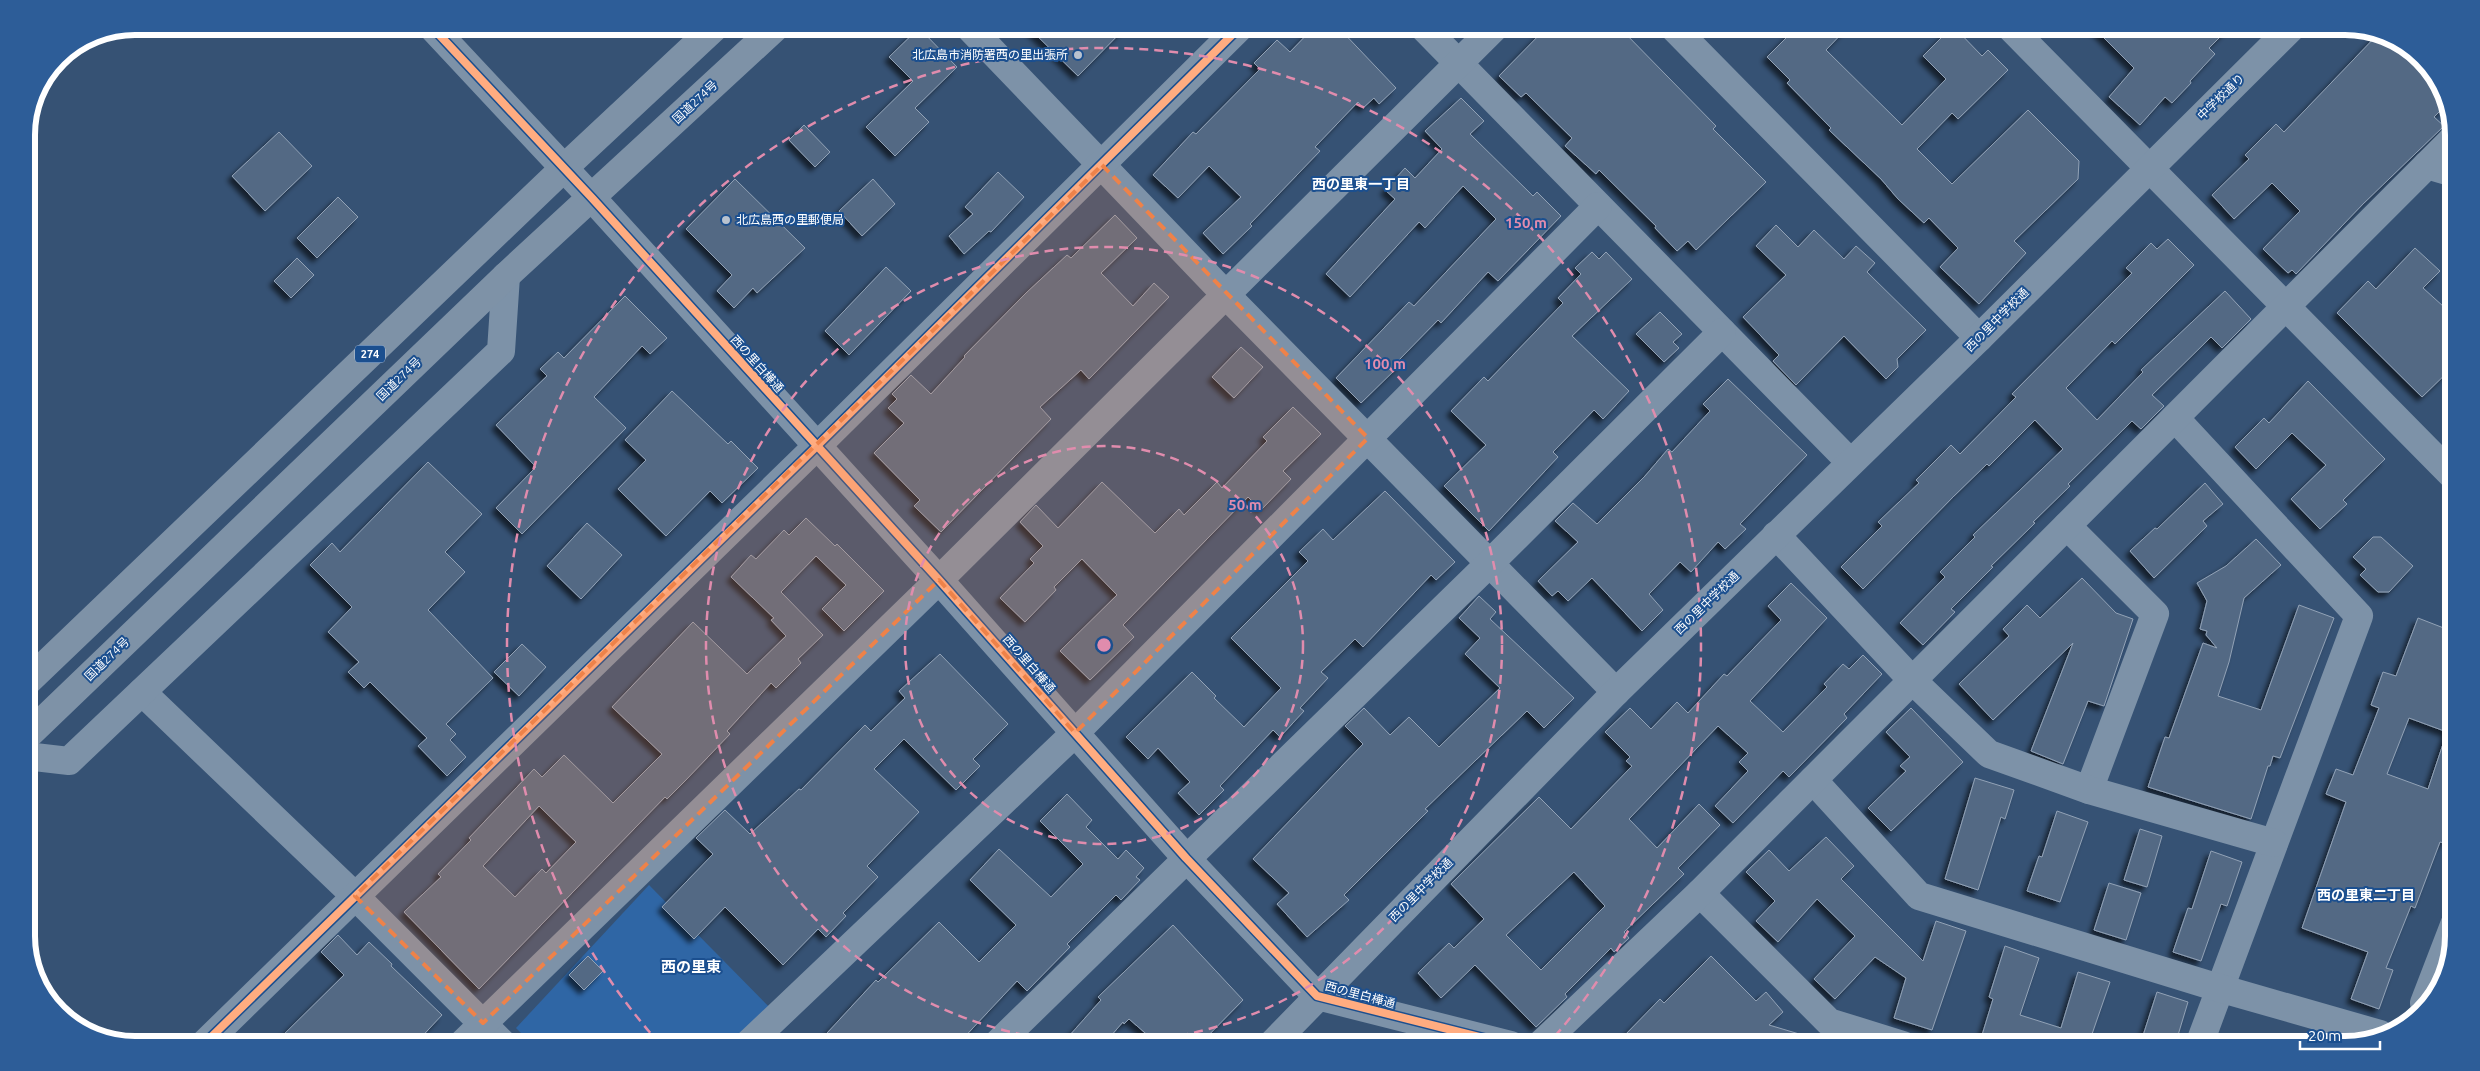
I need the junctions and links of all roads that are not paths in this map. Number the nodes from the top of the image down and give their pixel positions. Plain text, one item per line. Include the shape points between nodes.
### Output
1 (439, 35) edge
2 (706, 35) edge
3 (767, 35) edge
4 (977, 35) edge
5 (1232, 35) edge
6 (1431, 35) edge
7 (1487, 35) edge
8 (1681, 35) edge
9 (2018, 35) edge
10 (2284, 35) edge
11 (1459, 64) junction
12 (2445, 147) edge
13 (2427, 164) junction
14 (1102, 165) junction
15 (564, 168) junction
16 (2150, 168) junction
17 (2445, 170) edge
18 (592, 198) junction
19 (1598, 206) junction
20 (506, 276) junction
21 (1226, 295) junction
22 (2286, 306) junction
23 (1722, 332) junction
24 (1979, 338) junction
25 (2175, 418) junction
26 (1368, 438) junction
27 (817, 446) junction
28 (1850, 462) junction
29 (2445, 468) edge
30 (2067, 526) junction
31 (1776, 535) junction
32 (1491, 562) junction
33 (939, 580) junction
34 (35, 674) edge
35 (1912, 680) junction
36 (142, 692) junction
37 (1616, 692) junction
38 (35, 728) edge
39 (1074, 733) junction
40 (35, 757) edge
41 (1813, 780) junction
42 (2089, 790) junction
43 (2274, 843) junction
44 (1186, 858) junction
45 (1700, 893) junction
46 (355, 896) junction
47 (2444, 952) edge
48 (2219, 988) junction
49 (2429, 990) edge
50 (1317, 996) junction
51 (483, 1023) junction
52 (2373, 1032) edge
53 (212, 1036) edge
54 (470, 1036) edge
55 (495, 1036) edge
56 (756, 1036) edge
57 (1005, 1036) edge
58 (1279, 1036) edge
59 (1475, 1036) edge
60 (1549, 1036) edge
61 (1874, 1036) edge
62 (2202, 1036) edge

1 - 15 street, 西の里白樺通
2 - 15 highway, 274
3 - 18 highway, 国道274号
4 - 14 street
5 - 14 street
6 - 11 street
7 - 11 street
8 - 24 street
9 - 16 street
10 - 16 street, 中学校通り
11 - 19 street
11 - 21 street
12 - 13 street
13 - 17 street
13 - 22 street
14 - 21 street
14 - 27 street
15 - 18 street, 西の里白樺通
15 - 34 highway, 274
16 - 22 street
16 - 24 street, 西の里中学校通
18 - 20 highway, 国道274号
18 - 27 street, 西の里白樺通
19 - 23 street
19 - 26 street
20 - 36 street via 501,352
20 - 38 highway, 国道274号
21 - 26 street
21 - 33 street
22 - 25 street
22 - 29 street
23 - 28 street
23 - 32 street
24 - 28 street, 西の里中学校通
25 - 30 street
25 - 43 street via 2359,616
26 - 32 street
26 - 39 street
27 - 33 street, 西の里白樺通
27 - 46 street
28 - 31 street, 西の里中学校通
30 - 35 street
30 - 42 street via 2155,614
31 - 35 street
31 - 37 street, 西の里中学校通
32 - 37 street
32 - 44 street
33 - 39 street, 西の里白樺通
33 - 51 street
35 - 41 street
35 - 42 street via 1989,754
36 - 40 street via 69,761
36 - 46 street
37 - 50 street, 西の里中学校通
39 - 44 street, 西の里白樺通
39 - 56 street
41 - 45 street
41 - 48 street via 1919,896
42 - 43 street
43 - 48 street
44 - 50 street, 西の里白樺通
44 - 57 street
45 - 60 street
45 - 61 street via 1829,1022
46 - 51 street
46 - 53 street
47 - 49 street
48 - 52 street
48 - 62 street
50 - 58 street, 西の里中学校通
50 - 59 street, 西の里白樺通
51 - 54 street
51 - 55 street

